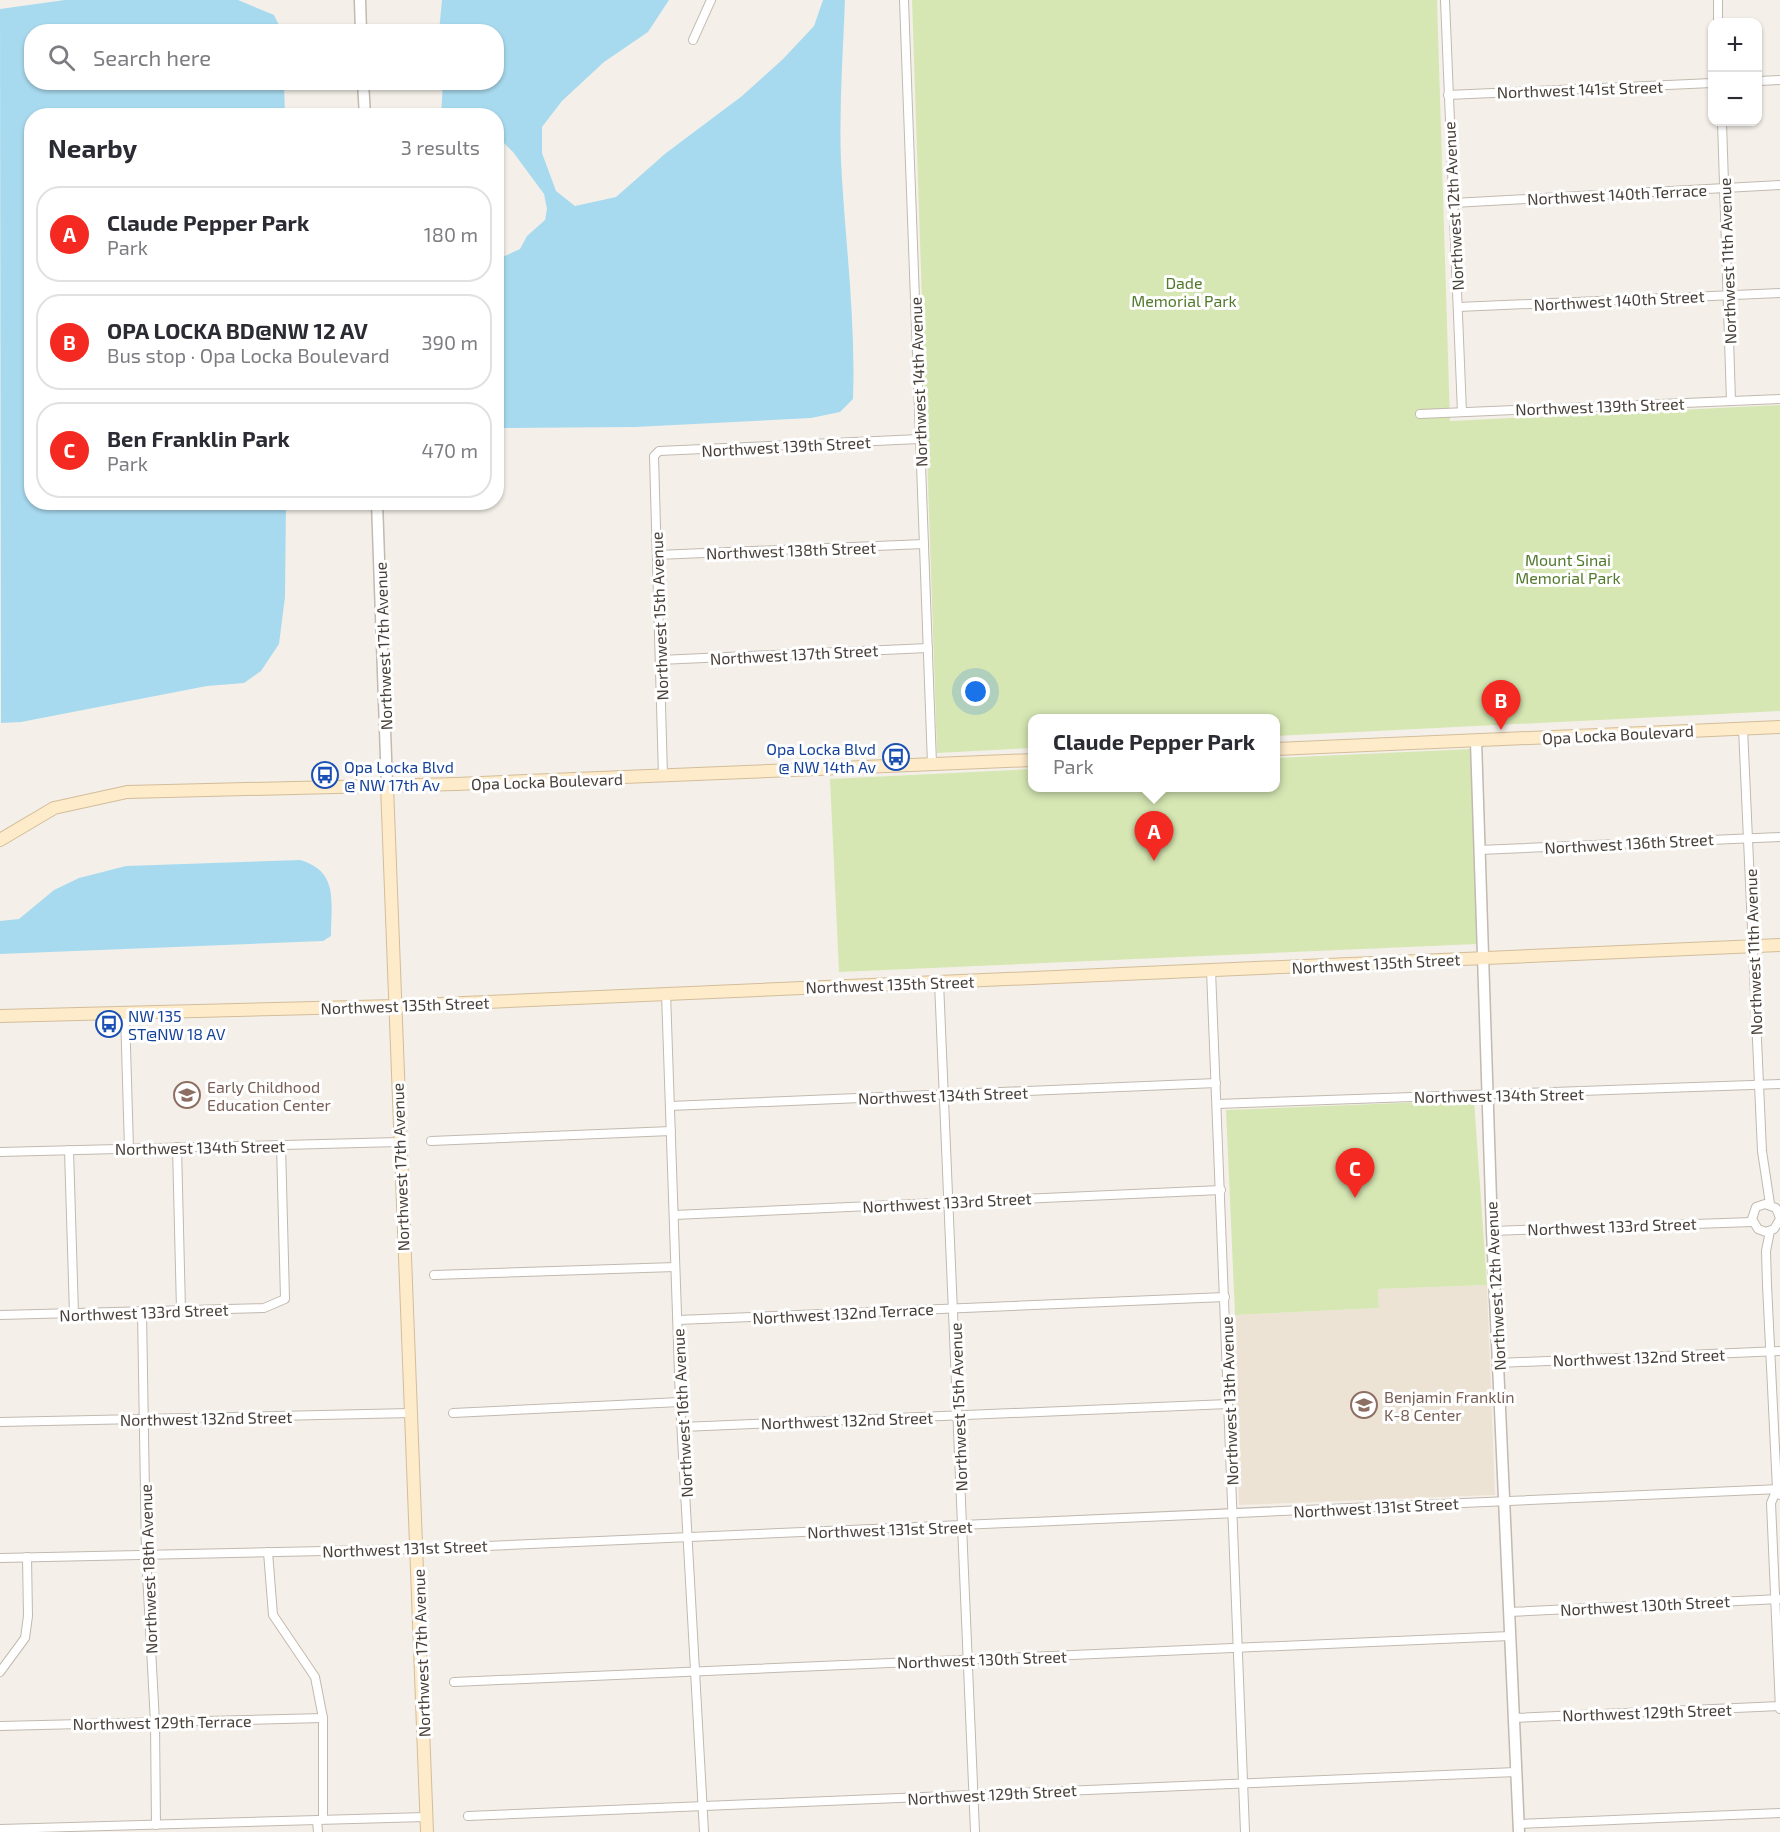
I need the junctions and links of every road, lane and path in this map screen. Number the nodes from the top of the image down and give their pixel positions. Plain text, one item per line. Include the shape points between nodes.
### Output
1 (360, 0) edge
2 (711, 0) edge
3 (904, 0) edge
4 (1445, 0) edge
5 (1718, 0) edge
6 (1718, 18) edge
7 (362, 24) edge
8 (693, 40) dead end
9 (1780, 80) edge
10 (1762, 81) edge
11 (1708, 83) edge
12 (363, 90) edge
13 (1448, 95) junction
14 (364, 108) edge
15 (1722, 126) edge
16 (1780, 186) edge
17 (1725, 188) junction
18 (1453, 203) junction
19 (1780, 293) edge
20 (1728, 295) junction
21 (1458, 308) junction
22 (1780, 399) edge
23 (1731, 401) junction
24 (1462, 412) junction
25 (1420, 414) dead end
26 (920, 439) junction
27 (654, 456) joint
28 (378, 510) edge
29 (924, 544) junction
30 (657, 555) junction
31 (928, 648) junction
32 (660, 660) junction
33 (1780, 727) edge
34 (1743, 728) junction
35 (1476, 741) junction
36 (1280, 749) edge
37 (1028, 760) edge
38 (932, 764) junction
39 (663, 776) junction
40 (387, 786) junction
41 (1780, 837) edge
42 (1748, 838) junction
43 (0, 840) edge
44 (1479, 850) junction
45 (1780, 945) edge
46 (1753, 946) junction
47 (1484, 958) junction
48 (1211, 970) junction
49 (939, 982) junction
50 (666, 993) junction
51 (395, 1006) junction
52 (125, 1013) junction
53 (0, 1016) edge
54 (1216, 1083) junction
55 (1780, 1084) edge
56 (1759, 1085) junction
57 (944, 1095) junction
58 (1487, 1095) junction
59 (1217, 1104) junction
60 (670, 1106) junction
61 (671, 1131) junction
62 (431, 1141) dead end
63 (399, 1142) junction
64 (281, 1145) junction
65 (177, 1148) junction
66 (129, 1149) junction
67 (69, 1150) junction
68 (0, 1152) edge
69 (1221, 1190) junction
70 (949, 1202) junction
71 (1765, 1205) junction
72 (674, 1215) junction
73 (1780, 1218) edge
74 (1752, 1219) junction
75 (1492, 1231) junction
76 (1766, 1231) junction
77 (675, 1267) junction
78 (434, 1275) dead end
79 (1225, 1297) junction
80 (954, 1308) junction
81 (182, 1310) junction
82 (142, 1312) junction
83 (74, 1314) junction
84 (0, 1315) edge
85 (678, 1320) junction
86 (1775, 1352) edge
87 (1498, 1363) junction
88 (680, 1402) junction
89 (1228, 1404) junction
90 (411, 1413) junction
91 (453, 1413) dead end
92 (959, 1415) junction
93 (143, 1420) junction
94 (0, 1422) edge
95 (682, 1427) junction
96 (1779, 1491) edge
97 (1505, 1500) junction
98 (1233, 1514) junction
99 (963, 1525) junction
100 (689, 1537) junction
101 (418, 1548) junction
102 (268, 1552) junction
103 (146, 1554) junction
104 (27, 1557) junction
105 (0, 1558) edge
106 (1778, 1599) edge
107 (1509, 1612) junction
108 (1510, 1636) junction
109 (1237, 1649) junction
110 (968, 1659) junction
111 (0, 1672) edge
112 (697, 1672) junction
113 (454, 1682) dead end
114 (1780, 1708) edge
115 (323, 1718) junction
116 (1514, 1718) junction
117 (155, 1724) junction
118 (0, 1726) edge
119 (1516, 1772) junction
120 (1242, 1783) junction
121 (973, 1795) junction
122 (702, 1807) junction
123 (1780, 1813) edge
124 (468, 1816) dead end
125 (426, 1817) junction
126 (320, 1820) junction
127 (156, 1825) junction
128 (208, 1828) edge
129 (1519, 1828) edge
130 (0, 1829) edge
131 (100, 1829) edge
132 (318, 1832) edge
133 (427, 1832) edge
134 (704, 1832) edge
135 (975, 1832) edge
136 (1245, 1832) edge

1 - 7 street
2 - 8 street
3 - 26 street, Northwest 14th Avenue
4 - 13 street, Northwest 12th Avenue
5 - 6 street
9 - 10 street
11 - 13 street, Northwest 141st Street
12 - 14 street
13 - 18 street, Northwest 12th Avenue
15 - 17 street, Northwest 11th Avenue
16 - 17 street, Northwest 140th Terrace
17 - 18 street, Northwest 140th Terrace
17 - 20 street, Northwest 11th Avenue
18 - 21 street, Northwest 12th Avenue
19 - 20 street, Northwest 140th Street
20 - 21 street, Northwest 140th Street
20 - 23 street, Northwest 11th Avenue
21 - 24 street, Northwest 12th Avenue
22 - 23 street, Northwest 139th Street
23 - 24 street, Northwest 139th Street
24 - 25 street, Northwest 139th Street
26 - 27 street, Northwest 139th Street via 659,451
26 - 29 street, Northwest 14th Avenue
27 - 30 street, Northwest 15th Avenue
28 - 40 street, Northwest 17th Avenue
29 - 30 street, Northwest 138th Street
29 - 31 street, Northwest 14th Avenue
30 - 32 street, Northwest 15th Avenue
31 - 32 street, Northwest 137th Street
31 - 38 street, Northwest 14th Avenue
32 - 39 street, Northwest 15th Avenue
33 - 34 main road, Opa Locka Boulevard
34 - 35 main road, Opa Locka Boulevard
34 - 42 street, Northwest 11th Avenue
35 - 36 main road, Opa Locka Boulevard
35 - 44 street, Northwest 12th Avenue
37 - 38 main road, Opa Locka Boulevard
38 - 39 main road, Opa Locka Boulevard
39 - 40 main road, Opa Locka Boulevard
40 - 43 main road, Opa Locka Boulevard via 127,792 54,808
40 - 51 main road, Northwest 17th Avenue
41 - 42 street, Northwest 136th Street
42 - 44 street, Northwest 136th Street
42 - 46 street, Northwest 11th Avenue
44 - 47 street, Northwest 12th Avenue
45 - 46 main road, Northwest 135th Street
46 - 47 main road, Northwest 135th Street
46 - 56 street, Northwest 11th Avenue
47 - 48 main road, Northwest 135th Street
47 - 58 street, Northwest 12th Avenue
48 - 49 main road, Northwest 135th Street
48 - 54 street, Northwest 13th Avenue
49 - 50 main road, Northwest 135th Street
49 - 57 street, Northwest 15th Avenue
50 - 51 main road, Northwest 135th Street
50 - 60 street, Northwest 16th Avenue
51 - 52 main road, Northwest 135th Street
51 - 63 main road, Northwest 17th Avenue
52 - 53 main road, Northwest 135th Street
52 - 66 street
54 - 57 street, Northwest 134th Street
54 - 59 street, Northwest 13th Avenue
55 - 56 street, Northwest 134th Street
56 - 58 street, Northwest 134th Street
56 - 71 street, Northwest 11th Avenue
57 - 60 street, Northwest 134th Street
57 - 70 street, Northwest 15th Avenue
58 - 59 street, Northwest 134th Street
58 - 75 street, Northwest 12th Avenue
59 - 69 street, Northwest 13th Avenue
60 - 61 street, Northwest 16th Avenue
61 - 62 street
61 - 72 street, Northwest 16th Avenue
63 - 64 street, Northwest 134th Street
63 - 90 main road, Northwest 17th Avenue
64 - 65 street, Northwest 134th Street
64 - 81 street, Northwest 133rd Street via 285,1299 264,1308
65 - 66 street, Northwest 134th Street
65 - 81 street
66 - 67 street, Northwest 134th Street
67 - 68 street, Northwest 134th Street
67 - 83 street
69 - 70 street, Northwest 133rd Street
69 - 79 street, Northwest 13th Avenue
70 - 72 street, Northwest 133rd Street
70 - 80 street, Northwest 15th Avenue
71 - 73 street
71 - 74 street
72 - 77 street, Northwest 16th Avenue
73 - 76 street
74 - 75 street, Northwest 133rd Street
74 - 76 street
75 - 87 street, Northwest 12th Avenue
76 - 86 street
77 - 78 street
77 - 85 street, Northwest 16th Avenue
79 - 80 street, Northwest 132nd Terrace
79 - 89 street, Northwest 13th Avenue
80 - 85 street, Northwest 132nd Terrace
80 - 92 street, Northwest 15th Avenue
81 - 82 street, Northwest 133rd Street
82 - 83 street, Northwest 133rd Street
82 - 93 street, Northwest 18th Avenue
83 - 84 street, Northwest 133rd Street
85 - 88 street, Northwest 16th Avenue
86 - 87 street, Northwest 132nd Street
86 - 96 street
87 - 97 street, Northwest 12th Avenue
88 - 91 street
88 - 95 street, Northwest 16th Avenue
89 - 92 street, Northwest 132nd Street
89 - 98 street, Northwest 13th Avenue
90 - 93 street, Northwest 132nd Street
90 - 101 main road, Northwest 17th Avenue
92 - 95 street, Northwest 132nd Street
92 - 99 street, Northwest 15th Avenue
93 - 94 street, Northwest 132nd Street
93 - 103 street, Northwest 18th Avenue
95 - 100 street, Northwest 16th Avenue
96 - 97 street, Northwest 131st Street
96 - 106 street via 1771,1503
97 - 98 street, Northwest 131st Street
97 - 107 street, Northwest 12th Avenue
98 - 99 street, Northwest 131st Street
98 - 109 street, Northwest 13th Avenue
99 - 100 street, Northwest 131st Street
99 - 110 street, Northwest 15th Avenue
100 - 101 street, Northwest 131st Street
100 - 112 street, Northwest 16th Avenue
101 - 102 street, Northwest 131st Street
101 - 125 main road, Northwest 17th Avenue
102 - 103 street, Northwest 131st Street
102 - 115 street via 273,1615 315,1677
103 - 104 street, Northwest 131st Street
103 - 117 street, Northwest 18th Avenue
104 - 105 street, Northwest 131st Street
104 - 111 street via 25,1638
106 - 107 street, Northwest 130th Street
106 - 114 street
107 - 108 street, Northwest 12th Avenue
108 - 109 street, Northwest 130th Street
108 - 116 street, Northwest 12th Avenue
109 - 110 street, Northwest 130th Street
109 - 120 street, Northwest 13th Avenue
110 - 112 street, Northwest 130th Street
110 - 121 street, Northwest 15th Avenue
112 - 113 street, Northwest 130th Street
112 - 122 street, Northwest 16th Avenue
114 - 116 street, Northwest 129th Street
115 - 117 street, Northwest 129th Terrace
115 - 126 street
116 - 119 street, Northwest 12th Avenue
117 - 118 street, Northwest 129th Terrace
117 - 127 street, Northwest 18th Avenue
119 - 120 street, Northwest 129th Street
119 - 129 street, Northwest 12th Avenue
120 - 121 street, Northwest 129th Street
120 - 136 street, Northwest 13th Avenue
121 - 122 street, Northwest 129th Street
121 - 135 street, Northwest 15th Avenue
122 - 124 street, Northwest 129th Street
122 - 134 street, Northwest 16th Avenue
123 - 129 street
125 - 126 street
125 - 133 main road, Northwest 17th Avenue
126 - 128 street
126 - 132 street
127 - 128 street
127 - 131 street
130 - 131 street

